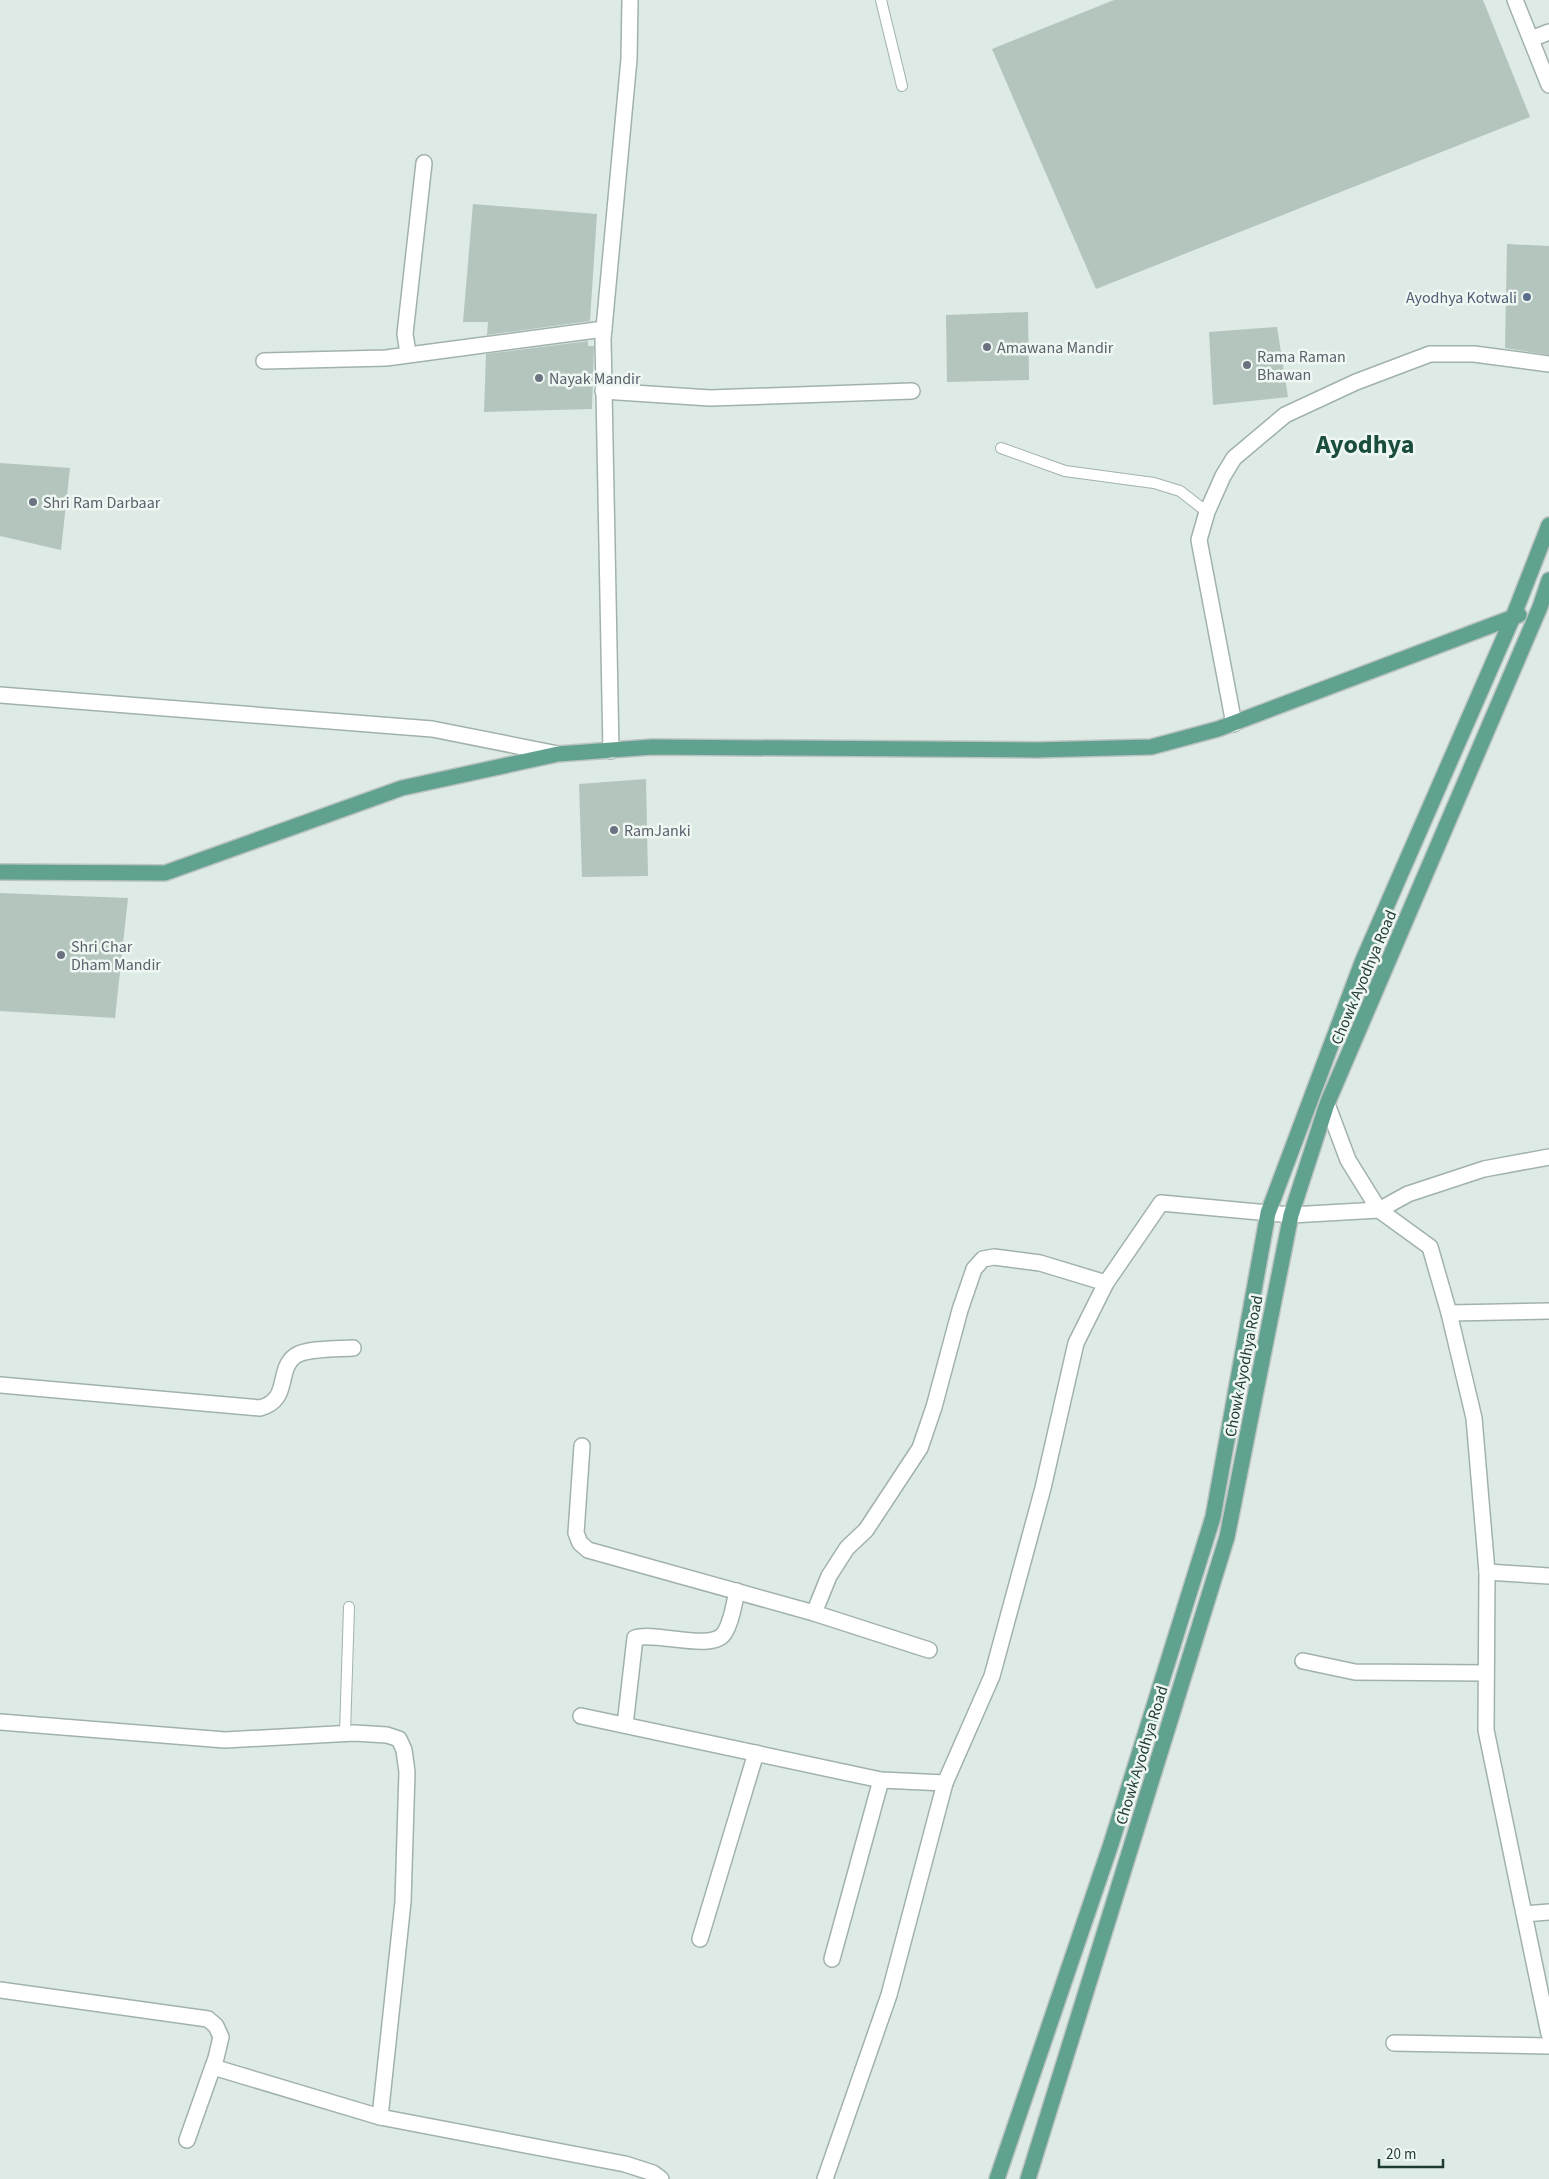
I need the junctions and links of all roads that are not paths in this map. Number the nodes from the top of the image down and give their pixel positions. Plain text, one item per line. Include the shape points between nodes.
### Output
1 (630, 0) edge
2 (881, 0) edge
3 (1515, 0) edge
4 (1549, 32) edge
5 (1531, 39) junction
6 (1549, 85) edge
7 (902, 86) dead end
8 (424, 163) dead end
9 (604, 329) junction
10 (408, 354) junction
11 (264, 361) dead end
12 (1549, 364) edge
13 (603, 391) junction
14 (912, 391) dead end
15 (1001, 448) dead end
16 (1207, 512) junction
17 (1549, 525) edge
18 (1549, 580) edge
19 (1540, 607) junction
20 (1513, 617) junction
21 (0, 695) edge
22 (1234, 724) junction
23 (611, 751) junction
24 (558, 754) junction
25 (0, 872) edge
26 (1327, 1104) junction
27 (1549, 1157) edge
28 (1379, 1210) junction
29 (1268, 1213) junction
30 (1291, 1215) junction
31 (1106, 1283) junction
32 (1549, 1310) edge
33 (1448, 1313) junction
34 (353, 1348) dead end
35 (0, 1385) edge
36 (582, 1446) dead end
37 (1487, 1572) junction
38 (1549, 1576) edge
39 (737, 1591) junction
40 (349, 1607) dead end
41 (814, 1613) junction
42 (929, 1650) dead end
43 (1303, 1661) dead end
44 (1486, 1674) junction
45 (581, 1716) dead end
46 (0, 1722) edge
47 (625, 1725) junction
48 (345, 1733) junction
49 (756, 1753) junction
50 (881, 1780) junction
51 (945, 1783) junction
52 (1549, 1912) edge
53 (1524, 1914) junction
54 (700, 1939) dead end
55 (832, 1958) dead end
56 (0, 1990) edge
57 (1549, 2034) edge
58 (1394, 2043) dead end
59 (1549, 2046) edge
60 (213, 2067) junction
61 (380, 2117) junction
62 (187, 2140) dead end
63 (661, 2179) edge
64 (826, 2179) edge
65 (997, 2179) edge
66 (1028, 2179) edge

1 - 9 street via 629,58
2 - 7 lane
3 - 5 street
4 - 5 street
5 - 6 street
8 - 10 street via 404,334
9 - 10 street
9 - 13 street
10 - 11 street via 386,358
12 - 16 street via 1474,354 1430,354 1356,382 1285,415 1234,458
13 - 14 street via 710,398
13 - 23 street
15 - 16 lane via 1065,470 1154,483 1180,491
16 - 22 street via 1199,540
17 - 20 main road
18 - 19 main road, Chowk Ayodhya Road
19 - 20 main road
19 - 26 main road, Chowk Ayodhya Road
20 - 22 main road
20 - 29 main road via 1363,960
21 - 24 street via 432,729
22 - 23 main road via 1151,747 1035,750 652,746
23 - 24 main road
24 - 25 main road via 402,788 165,873
26 - 28 street via 1348,1160
26 - 30 main road, Chowk Ayodhya Road
27 - 28 street via 1484,1169 1408,1194
28 - 30 street
28 - 33 street via 1430,1248
29 - 30 street
29 - 31 street via 1161,1203
29 - 65 main road via 1213,1517 1111,1844
30 - 66 main road, Chowk Ayodhya Road via 1227,1537
31 - 41 street via 1040,1263 994,1257 983,1259 974,1269 920,1448 866,1530 846,1548 829,1576
31 - 51 street via 1076,1343 1043,1488 992,1676
32 - 33 street
33 - 37 street via 1474,1418
34 - 35 street via 302,1353 294,1357 278,1399 260,1408
36 - 39 street via 576,1533 580,1543 588,1550
37 - 38 street
37 - 44 street
39 - 41 street
39 - 47 street via 725,1632 719,1639 636,1638
40 - 48 lane
41 - 42 street
43 - 44 street via 1355,1672
44 - 53 street via 1486,1730
45 - 47 street
46 - 48 street via 225,1740
47 - 49 street
48 - 61 street via 387,1735 399,1739 407,1772 403,1902
49 - 50 street
49 - 54 street
50 - 51 street
50 - 55 street
51 - 64 street via 889,1995
52 - 53 street
53 - 57 street
56 - 60 street via 208,2019 221,2037
58 - 59 street
60 - 61 street
60 - 62 street
61 - 63 street via 625,2164

